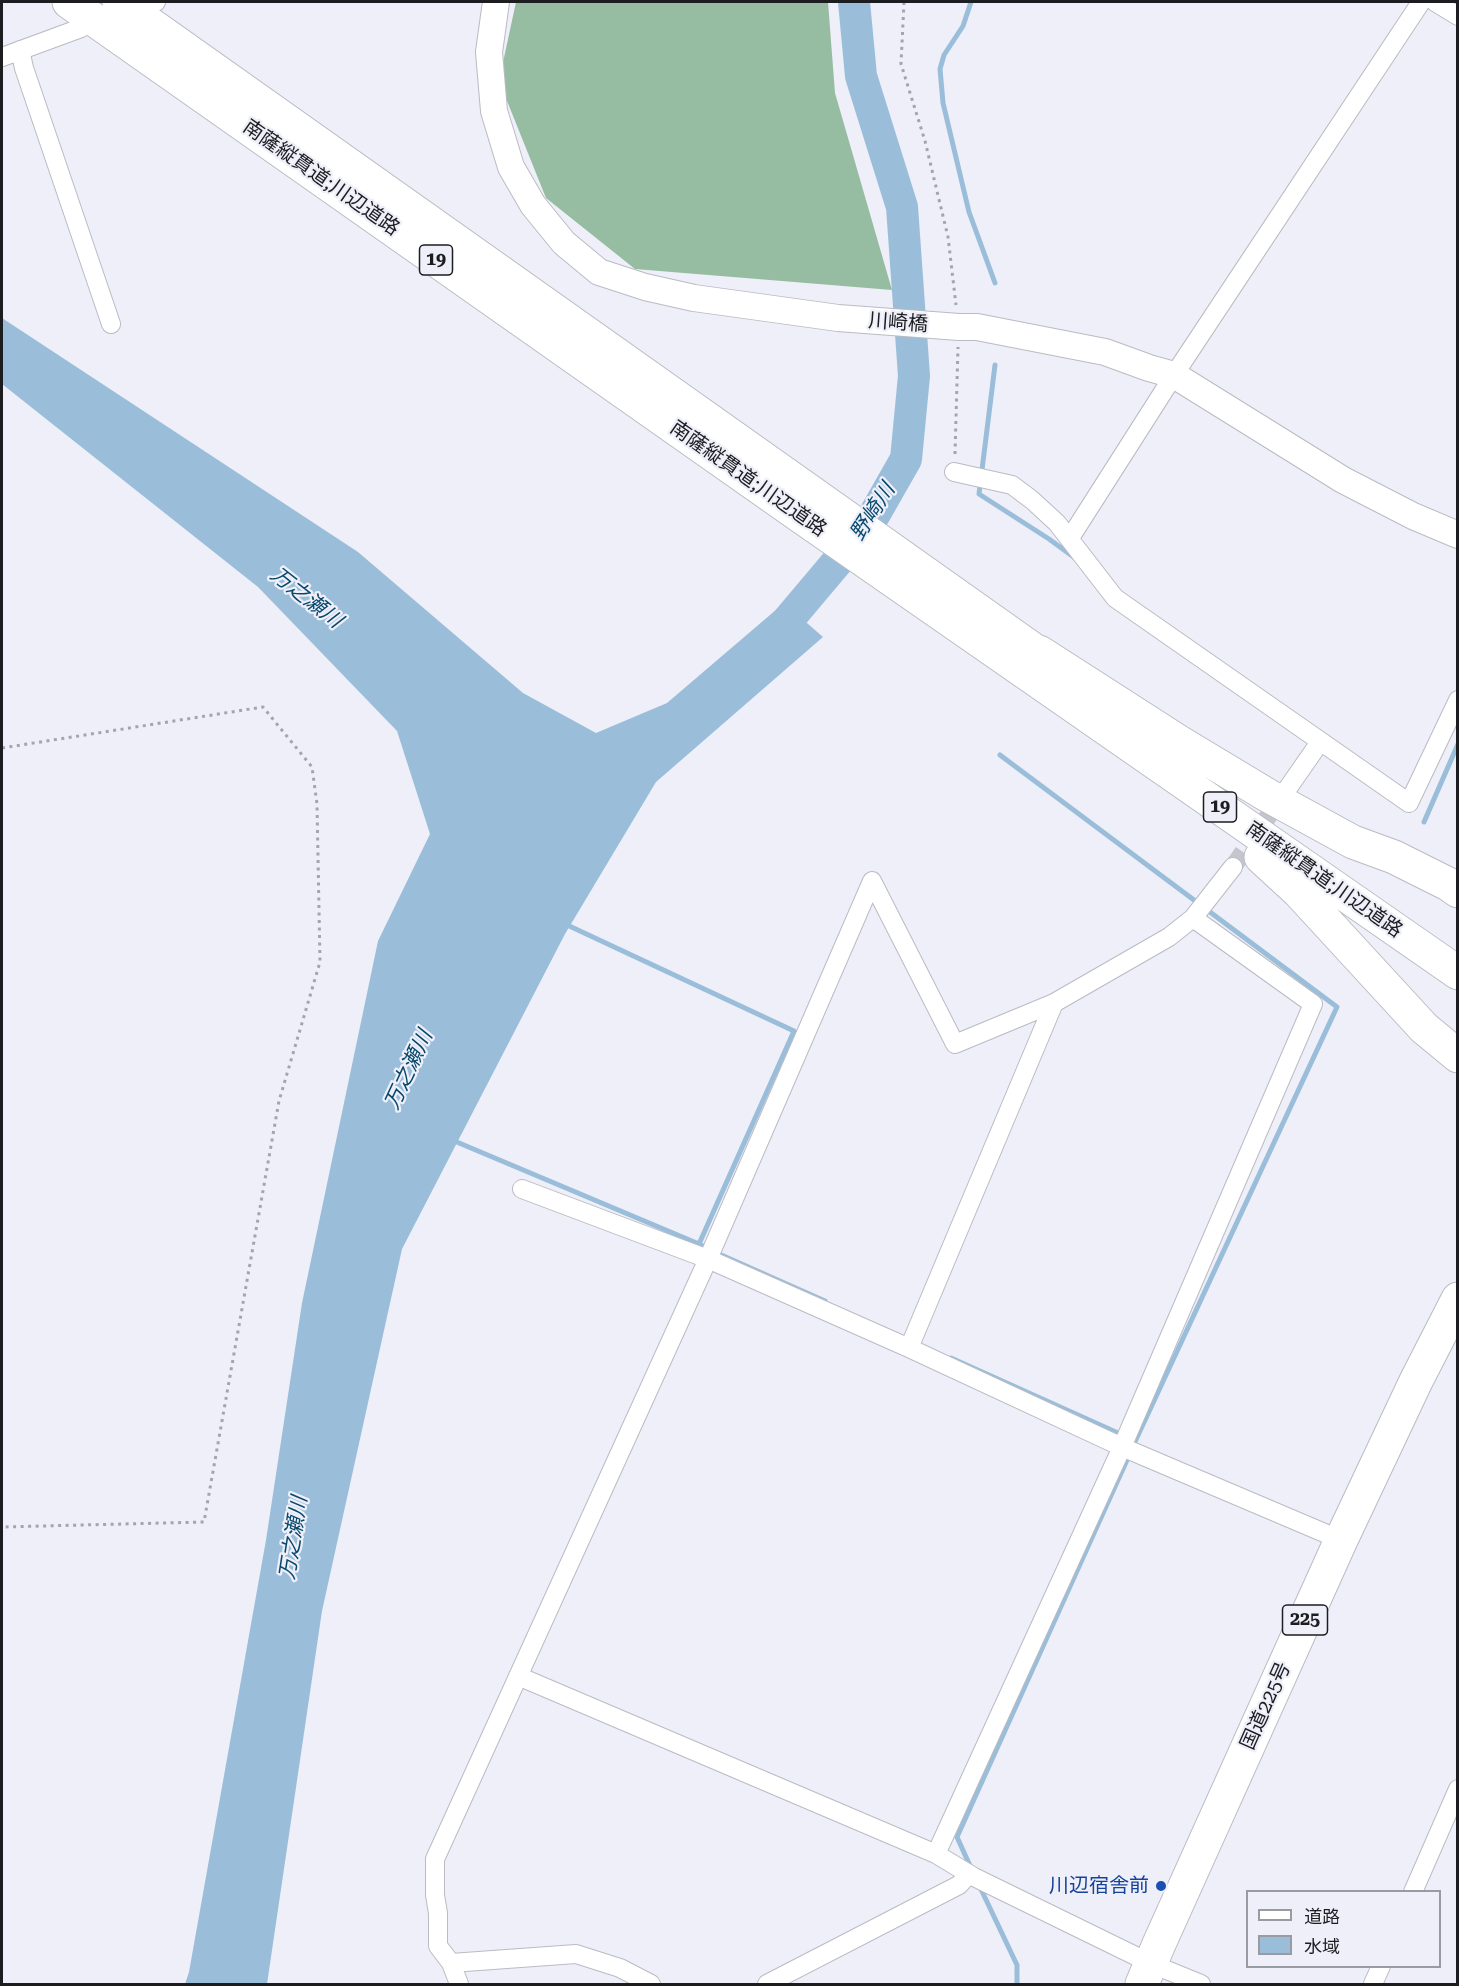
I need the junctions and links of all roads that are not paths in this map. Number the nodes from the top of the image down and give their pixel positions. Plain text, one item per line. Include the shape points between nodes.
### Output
1 (496, 2) edge
2 (1421, 2) edge
3 (1435, 2) edge
4 (140, 3) edge
5 (75, 15) edge
6 (1458, 16) edge
7 (20, 50) junction
8 (2, 57) edge
9 (111, 324) dead end
10 (1174, 375) junction
11 (954, 472) road end
12 (810, 507) junction
13 (1458, 535) edge
14 (1070, 538) junction
15 (993, 636) junction
16 (1458, 700) edge
17 (1320, 742) junction
18 (1281, 798) tunnel mouth
19 (1233, 867) tunnel mouth
20 (1458, 891) edge
21 (1193, 918) junction
22 (1458, 952) edge
23 (1458, 973) edge
24 (1392, 991) junction
25 (1054, 1003) junction
26 (1458, 1040) edge
27 (1458, 1056) edge
28 (522, 1189) dead end
29 (708, 1259) junction
30 (1458, 1299) edge
31 (911, 1343) junction
32 (1122, 1447) junction
33 (1341, 1540) junction
34 (518, 1676) junction
35 (1458, 1790) edge
36 (936, 1854) junction
37 (975, 1877) junction
38 (1414, 1890) edge
39 (451, 1963) junction
40 (1380, 1968) edge
41 (1147, 1974) edge
42 (459, 1984) edge
43 (651, 1984) edge
44 (767, 1984) edge
45 (1201, 1984) edge
46 (1373, 1984) edge

1 - 10 street, 川崎橋 via 489,52 494,111 511,167 533,205 564,243 599,272 694,298 838,318 977,327 1105,352
2 - 10 street
3 - 6 street
4 - 12 highway, 南薩縦貫道;川辺道路 / 19
5 - 7 street
5 - 12 highway, 南薩縦貫道;川辺道路 / 19
7 - 8 street
7 - 9 street
10 - 13 street, 川崎橋 via 1343,480
10 - 14 street
11 - 14 street via 1012,484
12 - 15 highway, 南薩縦貫道;川辺道路 / 19
14 - 17 street via 1115,598
15 - 20 highway, 19 via 1267,795 1353,842 1394,857
15 - 22 highway, 南薩縦貫道;川辺道路 / 19
15 - 23 highway, 南薩縦貫道;川辺道路 / 19
15 - 24 highway, 19 via 1134,764 1239,836 1298,891
16 - 17 street via 1409,803
17 - 18 street
19 - 21 street
21 - 25 street via 1169,937
21 - 32 street via 1313,1004
24 - 26 highway, 19
24 - 27 highway, 19 via 1424,1028
25 - 29 street via 955,1044 872,881
25 - 31 street
28 - 29 street
29 - 31 street
29 - 34 street
30 - 33 highway, 国道225号 / 225
31 - 32 street
32 - 33 street
32 - 36 street
33 - 41 highway, 国道225号 / 225
34 - 36 street
34 - 39 street via 435,1858 438,1946
35 - 38 street
36 - 37 street
37 - 41 street
37 - 44 street
39 - 42 street
39 - 43 street via 576,1954 620,1968
40 - 46 street
41 - 45 street

